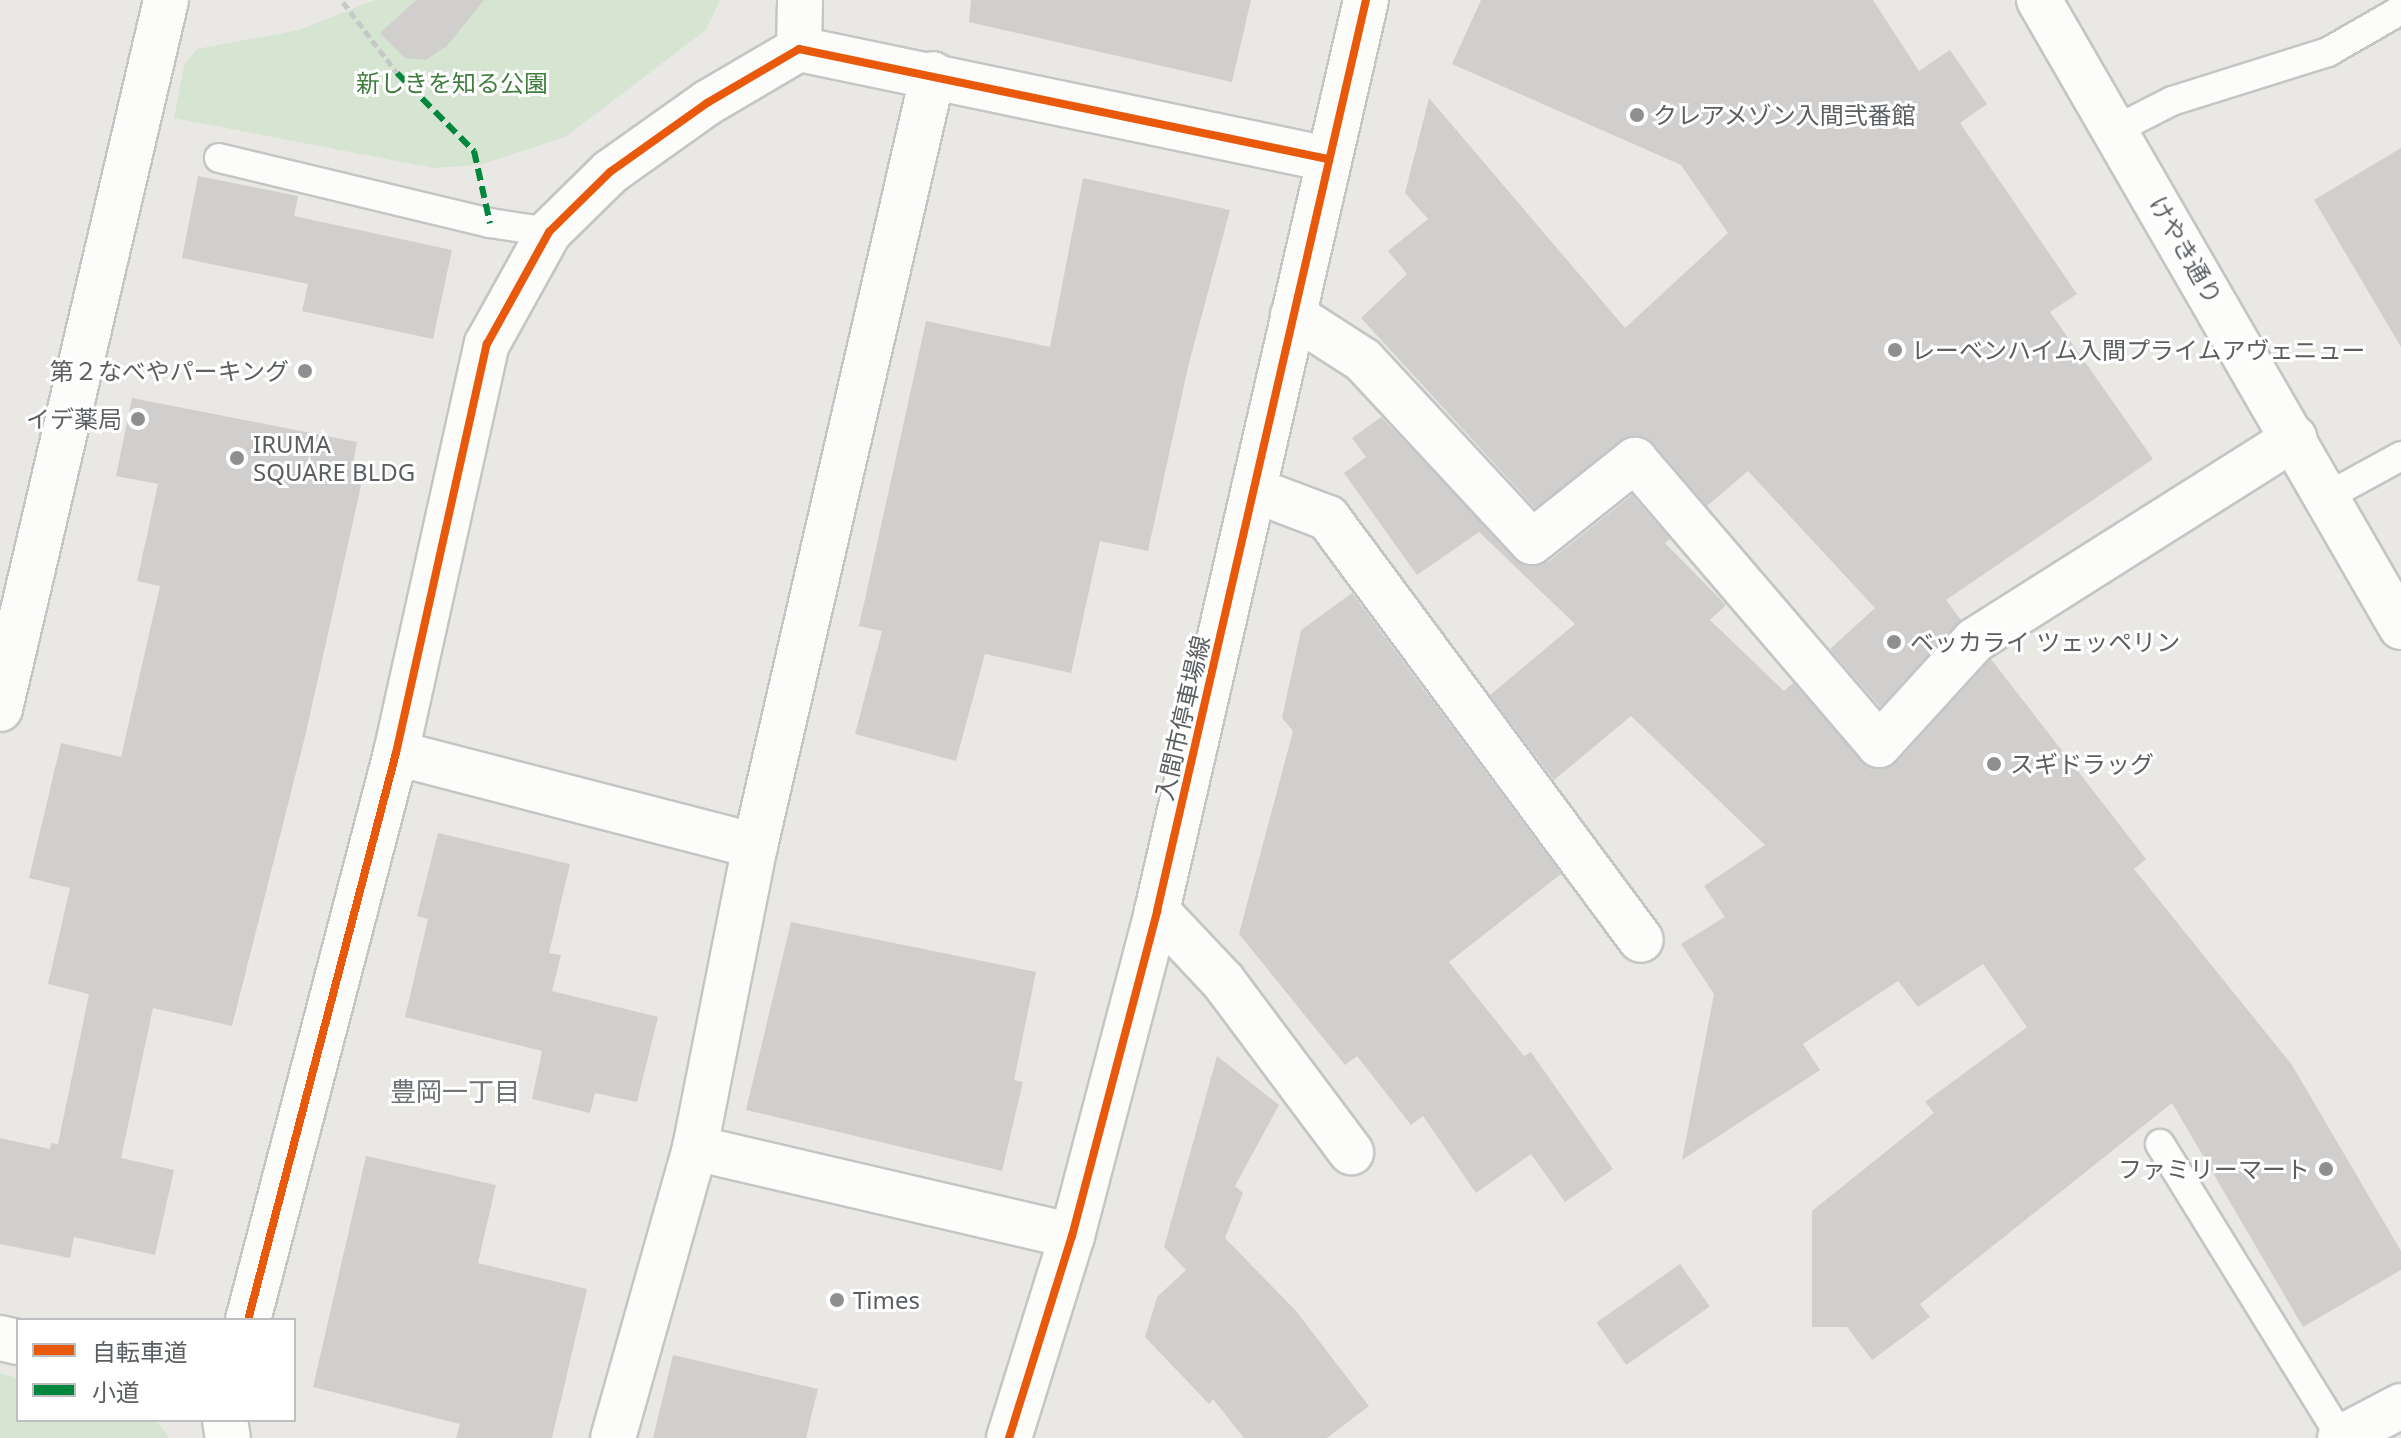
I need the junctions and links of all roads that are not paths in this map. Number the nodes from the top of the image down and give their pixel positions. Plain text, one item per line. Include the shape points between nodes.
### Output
1 (166, 0) edge
2 (800, 0) edge
3 (1366, 0) edge
4 (2039, 0) edge
5 (2401, 10) edge
6 (799, 49) junction
7 (933, 74) junction
8 (2117, 129) junction
9 (219, 158) dead end
10 (1328, 159) junction
11 (549, 232) junction
12 (1293, 315) junction
13 (2294, 438) junction
14 (2401, 456) edge
15 (1254, 490) junction
16 (2328, 496) junction
17 (2401, 627) edge
18 (0, 709) edge
19 (396, 753) junction
20 (755, 846) junction
21 (1157, 911) junction
22 (1641, 940) dead end
23 (2160, 1144) dead end
24 (695, 1148) junction
25 (1351, 1152) dead end
26 (1072, 1236) junction
27 (249, 1318) edge
28 (2401, 1406) edge
29 (613, 1438) edge
30 (1009, 1438) edge
31 (2340, 1438) edge

1 - 18 street
2 - 6 street
3 - 10 street, 入間市停車場線
4 - 8 street, けやき通り
5 - 8 lane via 2328,52 2172,101
6 - 7 street
6 - 11 street via 707,103 610,172
7 - 10 street
7 - 20 street
8 - 13 street, けやき通り
9 - 11 lane via 490,223
10 - 12 street, 入間市停車場線
11 - 19 street via 487,344
12 - 13 street via 1363,360 1532,542 1635,460 1879,745 1975,640
12 - 15 street, 入間市停車場線
13 - 16 street, けやき通り
14 - 16 lane
15 - 21 street, 入間市停車場線
15 - 22 street via 1328,518
16 - 17 street, けやき通り
19 - 20 street
19 - 27 street
20 - 24 street
21 - 25 street via 1223,981
21 - 26 street, 入間市停車場線
23 - 31 lane
24 - 26 street
24 - 29 street
26 - 30 street, 入間市停車場線
28 - 31 street

